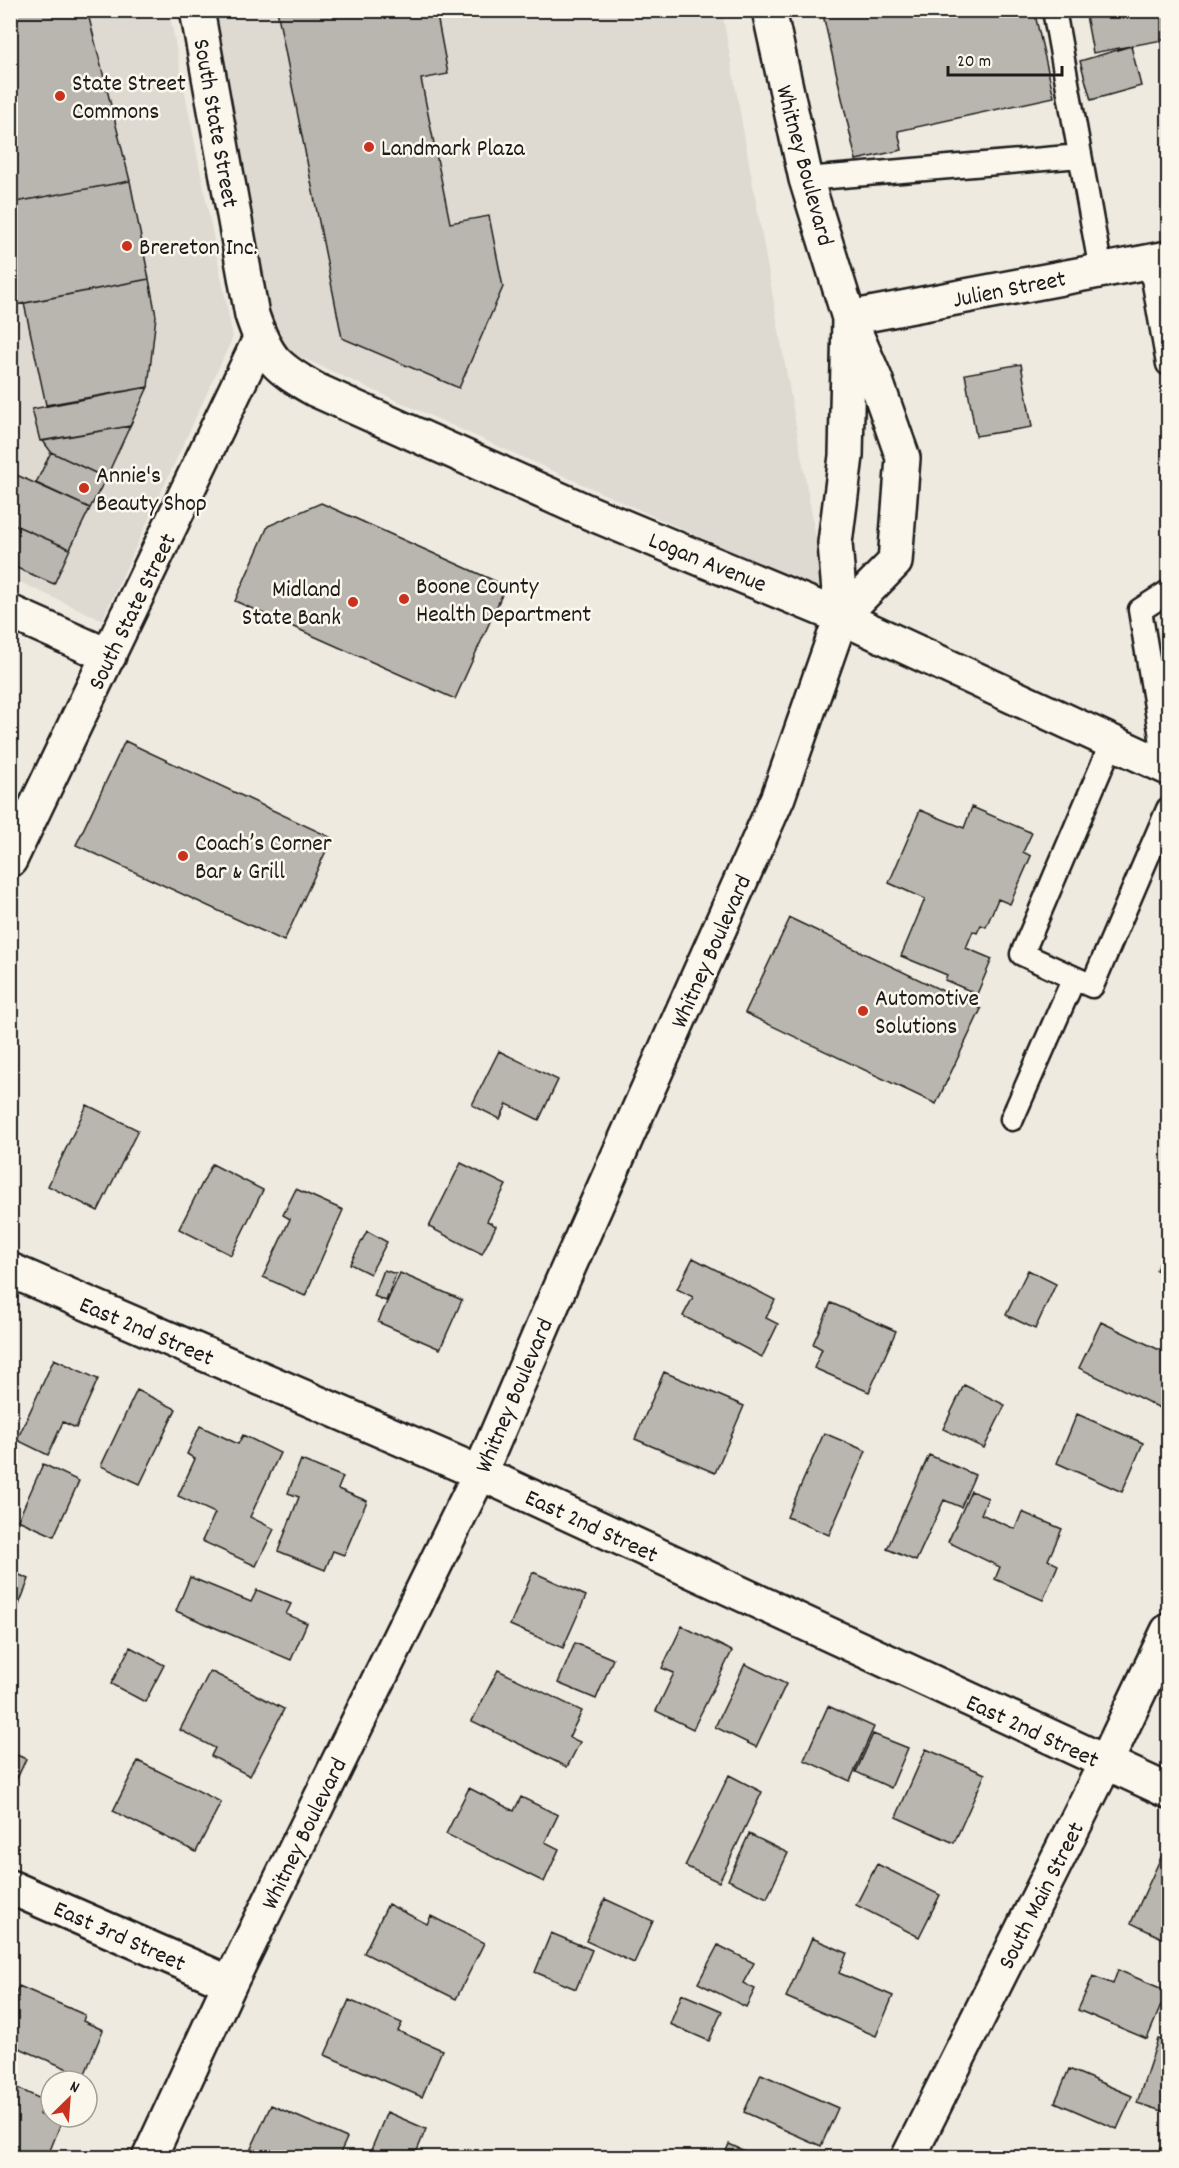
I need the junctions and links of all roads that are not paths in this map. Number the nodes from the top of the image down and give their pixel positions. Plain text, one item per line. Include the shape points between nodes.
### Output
1 (197, 10) edge
2 (769, 10) edge
3 (1054, 10) edge
4 (1080, 156) junction
5 (806, 179) junction
6 (1159, 260) edge
7 (1101, 271) junction
8 (849, 318) junction
9 (260, 339) junction
10 (1168, 364) edge
11 (1168, 592) edge
12 (10, 612) edge
13 (841, 617) junction
14 (109, 656) junction
15 (1112, 742) junction
16 (1167, 767) edge
17 (1168, 809) edge
18 (10, 860) edge
19 (1074, 978) junction
20 (1012, 1119) dead end
21 (10, 1270) edge
22 (480, 1473) junction
23 (1168, 1632) edge
24 (1106, 1764) junction
25 (1168, 1791) edge
26 (10, 1887) edge
27 (230, 1983) junction
28 (149, 2157) edge
29 (908, 2157) edge

1 - 9 street, South State Street via 252,315
2 - 5 street, Whitney Boulevard
3 - 4 lane
4 - 5 lane
4 - 7 lane
5 - 8 street, Whitney Boulevard
6 - 7 street, Julien Street
6 - 10 lane
7 - 8 street, Julien Street
8 - 13 street, Whitney Boulevard via 846,456 835,543
8 - 13 street, Whitney Boulevard via 903,458 895,562
9 - 13 street, Logan Avenue via 267,354 289,375 316,390 588,512
9 - 14 street, South State Street
11 - 16 lane via 1140,610
12 - 14 street
13 - 15 street, Logan Avenue
13 - 22 street, Whitney Boulevard via 778,797
14 - 18 street, South State Street
15 - 16 street, Logan Avenue
15 - 19 lane via 1022,954
17 - 19 lane via 1092,986
19 - 20 lane
21 - 22 street, East 2nd Street
22 - 24 street, East 2nd Street
22 - 27 street, Whitney Boulevard
23 - 24 street, South Main Street
24 - 25 street, East 2nd Street
24 - 29 street, South Main Street
26 - 27 street, East 3rd Street
27 - 28 street, Whitney Boulevard

